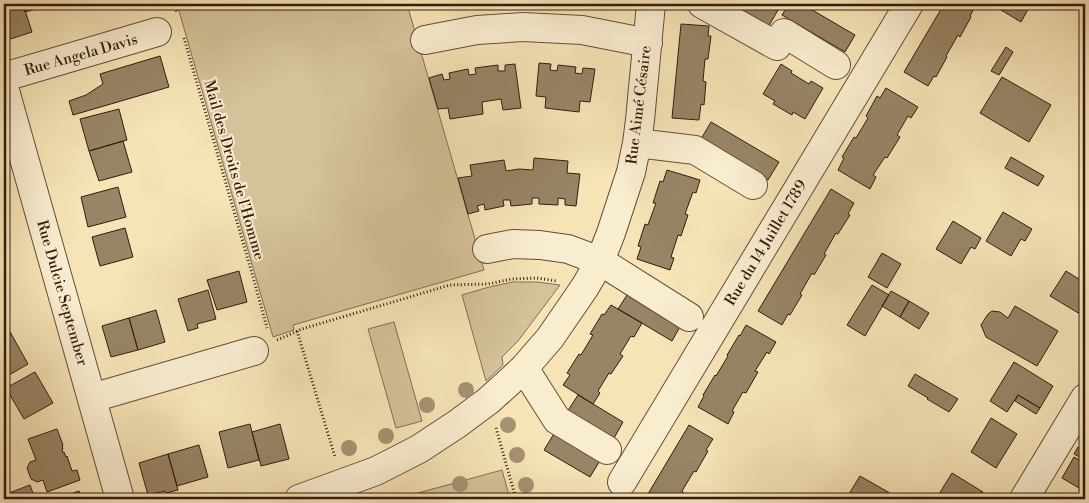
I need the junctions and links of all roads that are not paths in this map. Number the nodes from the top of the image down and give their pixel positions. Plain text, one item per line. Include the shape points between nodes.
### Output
1 (651, 4) edge
2 (702, 4) edge
3 (909, 4) edge
4 (173, 28) road end
5 (425, 40) dead end
6 (648, 44) junction
7 (836, 65) dead end
8 (4, 77) edge
9 (4, 87) edge
10 (637, 143) junction
11 (753, 185) dead end
12 (487, 249) dead end
13 (600, 262) junction
14 (689, 317) dead end
15 (262, 347) road end
16 (524, 368) junction
17 (92, 398) junction
18 (1085, 398) edge
19 (607, 450) dead end
20 (622, 482) dead end
21 (120, 499) edge
22 (299, 499) edge
23 (1024, 499) edge

1 - 6 street, Rue Aimé Césaire
2 - 7 street via 777,46 784,33
3 - 20 street, Rue du 14 Juillet 1789
4 - 8 street, Rue Angela Davis
5 - 6 street via 477,30 523,27 582,30
6 - 10 street, Rue Aimé Césaire
9 - 17 street, Rue Dulcie September
10 - 11 street via 695,150
10 - 13 street, Rue Aimé Césaire via 631,172
12 - 13 street via 513,244 540,244 568,249
13 - 14 street
13 - 16 street, Rue Aimé Césaire via 550,338
15 - 17 street
16 - 19 street via 557,420
16 - 22 street, Rue Aimé Césaire via 488,401 419,449 376,471
17 - 21 street, Rue Dulcie September
18 - 23 street

